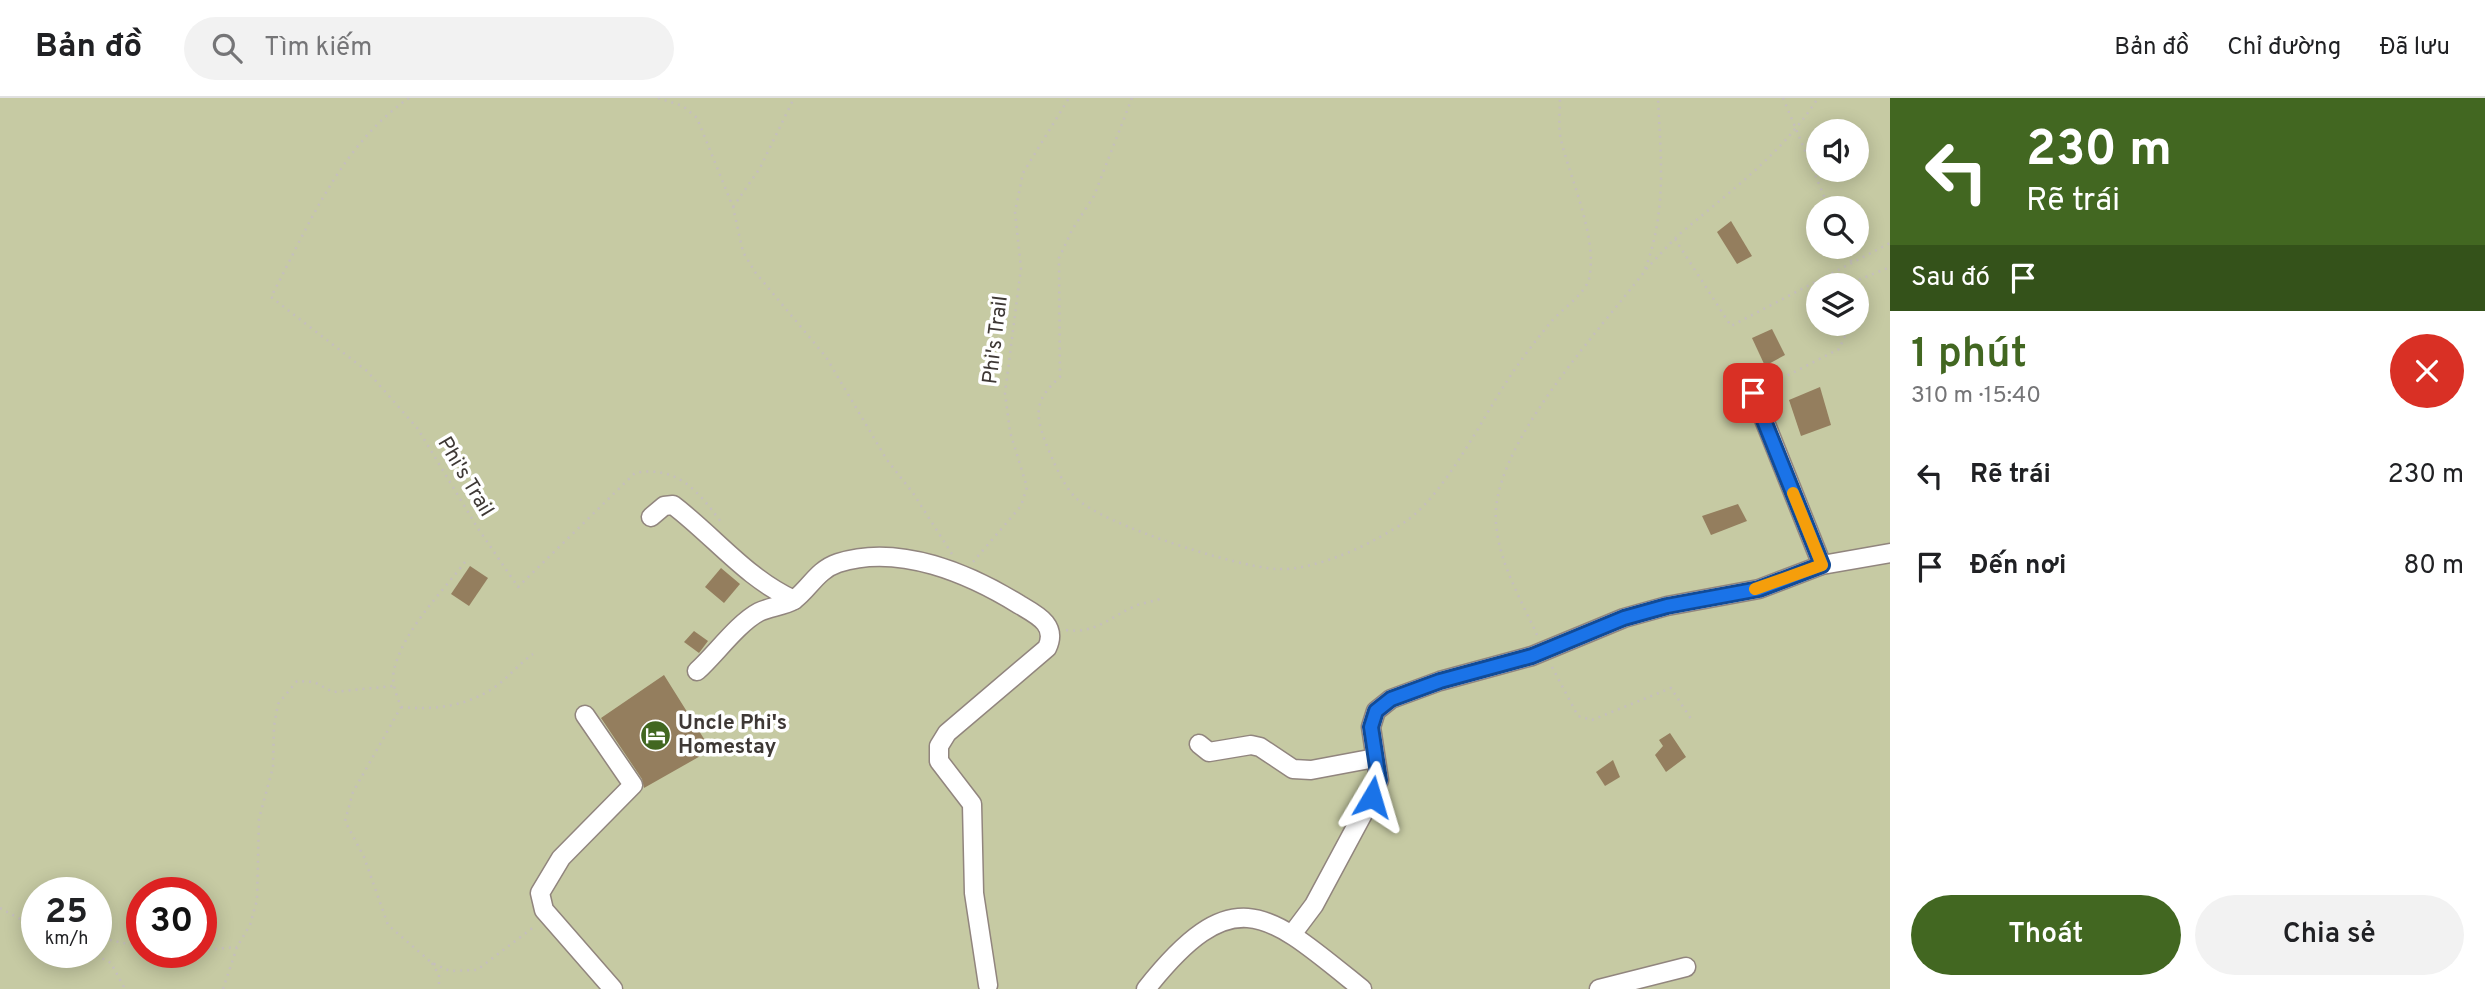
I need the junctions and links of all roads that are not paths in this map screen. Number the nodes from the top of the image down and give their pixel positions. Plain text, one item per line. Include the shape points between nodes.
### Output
1 (1753, 393) road end
2 (651, 517) dead end
3 (1890, 553) edge
4 (1822, 565) junction
5 (794, 600) junction
6 (697, 671) dead end
7 (585, 715) dead end
8 (1199, 744) dead end
9 (1375, 758) junction
10 (1293, 933) junction
11 (1686, 967) dead end
12 (985, 988) edge
13 (613, 989) edge
14 (1146, 989) edge
15 (1363, 989) edge
16 (1599, 989) edge

1 - 4 street
2 - 5 street via 673,505 769,588
3 - 4 street
4 - 9 street via 1759,589 1624,618 1544,652 1391,699 1376,711 1371,727
5 - 6 street via 757,613
5 - 12 street via 816,576 839,563 901,560 962,573 1046,624 1052,639 1047,648 947,733 939,746 939,761 972,804 974,893
7 - 13 street via 633,785 561,858 540,892 544,910
8 - 9 street via 1209,752 1242,745 1261,747 1293,769
9 - 10 street via 1379,780 1372,797 1326,884
10 - 14 street via 1268,922 1234,916 1217,922 1168,961
10 - 15 street
11 - 16 street

